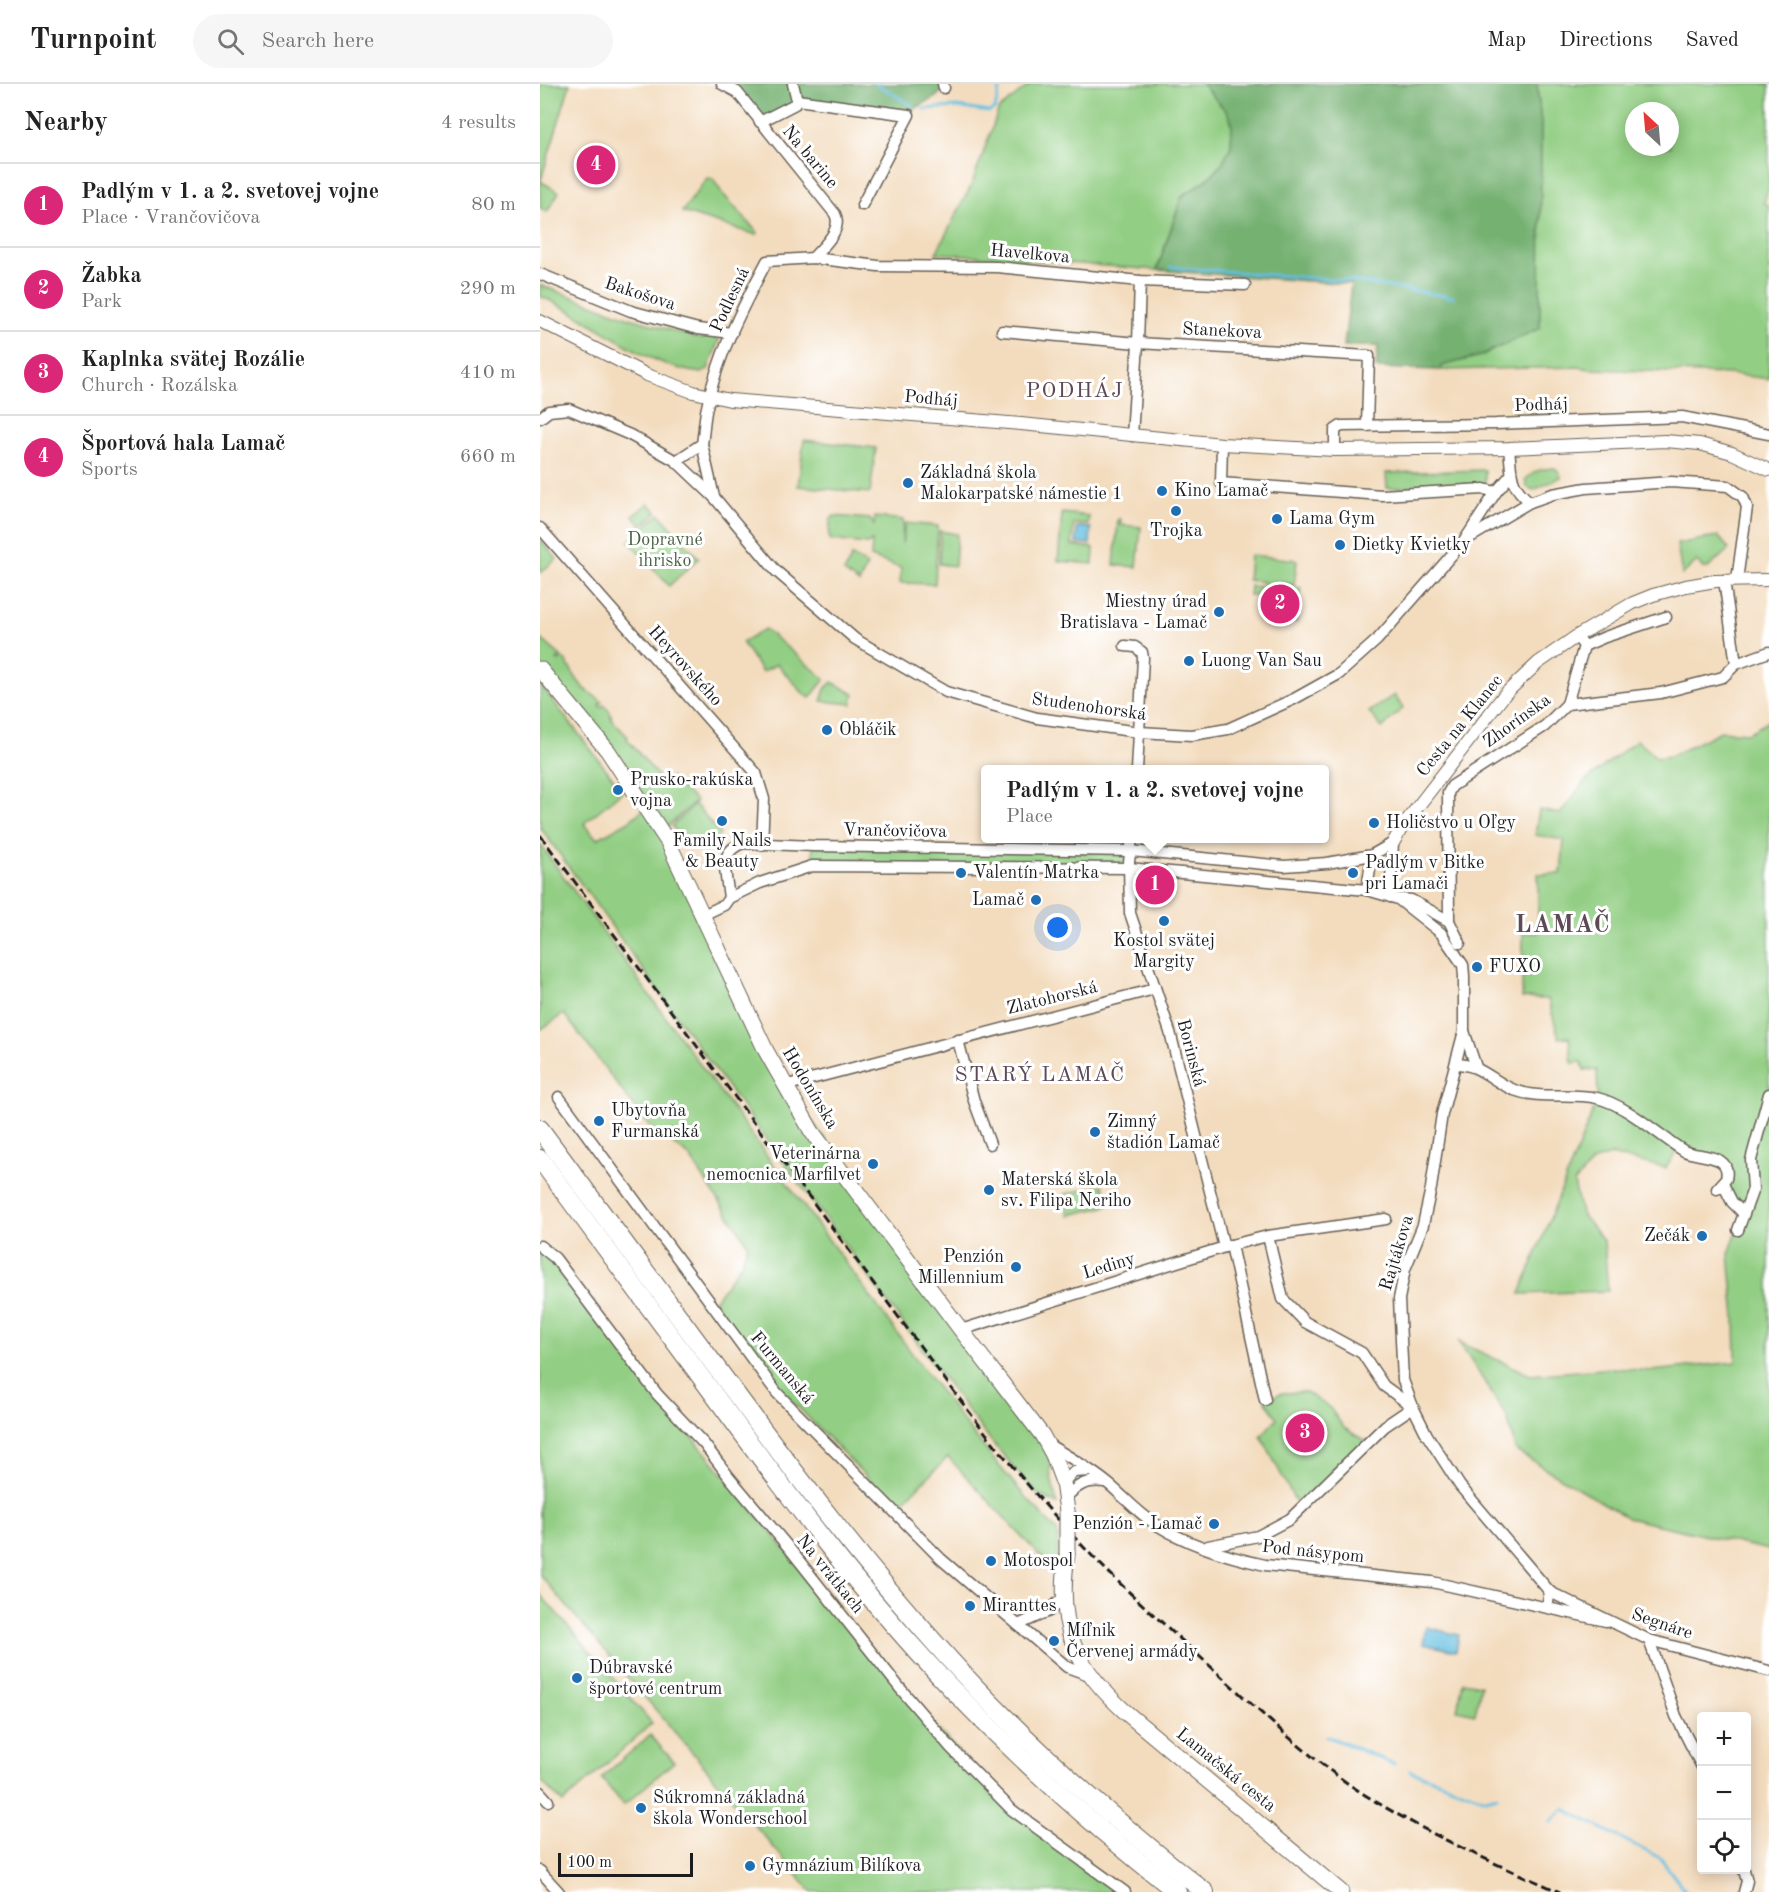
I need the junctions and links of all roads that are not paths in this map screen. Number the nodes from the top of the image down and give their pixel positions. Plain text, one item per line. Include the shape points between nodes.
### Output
1 (722, 84) edge
2 (794, 91) edge
3 (760, 122) junction
4 (861, 205) dead end
5 (813, 258) junction
6 (540, 274) edge
7 (1140, 281) junction
8 (1245, 285) dead end
9 (540, 321) edge
10 (1002, 331) dead end
11 (732, 333) junction
12 (1138, 343) junction
13 (709, 396) junction
14 (540, 418) edge
15 (1367, 426) junction
16 (1769, 434) edge
17 (1132, 436) junction
18 (702, 444) junction
19 (1222, 444) junction
20 (1509, 448) junction
21 (1335, 450) junction
22 (676, 460) junction
23 (1769, 470) edge
24 (1510, 476) junction
25 (1497, 492) junction
26 (714, 497) junction
27 (1530, 502) junction
28 (540, 528) edge
29 (1464, 541) junction
30 (1724, 580) junction
31 (1737, 580) junction
32 (1769, 580) edge
33 (1666, 617) dead end
34 (1580, 641) junction
35 (1125, 646) dead end
36 (1769, 652) edge
37 (1736, 664) junction
38 (540, 669) edge
39 (1567, 704) junction
40 (1139, 732) junction
41 (1137, 765) edge
42 (1442, 777) junction
43 (1452, 786) junction
44 (1132, 843) edge
45 (1393, 843) junction
46 (762, 845) junction
47 (1131, 850) junction
48 (1371, 855) junction
49 (1129, 868) junction
50 (1367, 890) junction
51 (729, 898) junction
52 (1394, 898) junction
53 (703, 915) junction
54 (1449, 921) junction
55 (1460, 943) dead end
56 (1155, 987) junction
57 (1464, 1031) junction
58 (958, 1040) junction
59 (1456, 1064) junction
60 (1476, 1067) junction
61 (784, 1086) junction
62 (1769, 1094) edge
63 (559, 1097) dead end
64 (540, 1129) edge
65 (990, 1144) dead end
66 (540, 1159) edge
67 (1743, 1213) junction
68 (1386, 1219) dead end
69 (1738, 1230) dead end
70 (1268, 1236) junction
71 (540, 1246) edge
72 (1228, 1246) junction
73 (961, 1330) junction
74 (1264, 1400) dead end
75 (1413, 1407) junction
76 (1047, 1444) junction
77 (1090, 1471) junction
78 (1105, 1482) junction
79 (1065, 1496) junction
80 (1203, 1546) junction
81 (1550, 1592) junction
82 (1065, 1596) junction
83 (1547, 1607) junction
84 (1606, 1621) junction
85 (1018, 1625) junction
86 (1649, 1640) junction
87 (1769, 1671) edge
88 (1089, 1675) junction
89 (1701, 1766) edge
90 (540, 1871) edge
91 (1745, 1874) edge
92 (559, 1892) edge
93 (1125, 1892) edge
94 (1177, 1892) edge
95 (1206, 1892) edge
96 (1341, 1892) edge
97 (1744, 1892) edge

1 - 3 street, Na barine via 737,92
2 - 3 street via 795,104
2 - 4 street via 909,115
3 - 5 street, Na barine via 838,219 834,232
5 - 7 street, Havelkova via 878,266 997,267
5 - 11 street, Podlesná via 767,261
6 - 11 street, Bakošova via 631,311 698,329
7 - 8 street, Havelkova
7 - 12 street
9 - 13 street, Podháj via 631,369
10 - 12 street, Stanekova
11 - 13 street, Podlesná
12 - 15 street, Stanekova via 1369,356
12 - 17 street
13 - 17 street, Podháj
13 - 18 street, Studenohorská
14 - 22 street, Studenohorská via 549,411 569,410 630,435
15 - 16 street, Podháj via 1682,417
15 - 21 street, Podháj via 1341,426 1335,430
17 - 19 street, Podháj
18 - 22 street
18 - 26 street, Studenohorská
19 - 21 street, Podháj
19 - 25 street via 1221,483 1382,495 1484,489
20 - 21 street, Podháj
20 - 23 street, Podháj via 1665,441 1700,444
20 - 24 street
22 - 26 street, Studenohorská
24 - 25 street, Studenohorská
24 - 27 street via 1518,493
25 - 29 street, Studenohorská
26 - 40 street, Studenohorská via 776,571 855,639 946,692 1037,718
27 - 29 street, Studenohorská
27 - 31 street, Studenohorská via 1553,494 1628,483 1728,486 1743,497 1747,507
28 - 46 street, Heyrovského via 756,773 764,799
29 - 40 street, Studenohorská via 1377,640 1340,674 1228,729 1192,735
30 - 31 street, Cesta na Klanec
30 - 34 street, Cesta na Klanec via 1686,586 1633,603
30 - 37 street
31 - 32 street, Cesta na Klanec
33 - 34 street
34 - 39 street
34 - 42 street, Cesta na Klanec via 1538,663 1505,694
35 - 40 street via 1135,647 1143,658
36 - 37 street, Zhorínska
37 - 39 street, Zhorínska via 1723,676 1661,693
38 - 53 main road, Hodonínska via 595,734 634,789 668,842
39 - 43 street, Zhorínska via 1545,726
40 - 41 street
42 - 43 street
42 - 45 street, Cesta na Klanec
43 - 54 street via 1448,793
44 - 47 street, Borinská
45 - 48 street, Vrančovičova
45 - 52 street
46 - 47 street, Vrančovičova
46 - 51 street, Vrančovičova via 743,843 729,850 725,859
47 - 48 street, Vrančovičova via 1284,866
47 - 49 street, Borinská
48 - 50 street
49 - 50 street, Vrančovičova
49 - 51 street, Vrančovičova via 812,866
49 - 56 street, Borinská via 1130,913
50 - 52 street, Vrančovičova
51 - 53 street, Vrančovičova
52 - 54 street, Vrančovičova via 1411,900
52 - 57 street, Rajtákova via 1441,933 1462,965
53 - 61 main road, Hodonínska
54 - 55 street
56 - 58 street, Zlatohorská
56 - 72 street, Borinská
57 - 59 street, Rajtákova
57 - 60 street
58 - 61 street, Zlatohorská
58 - 65 street
59 - 60 street
59 - 75 street, Rajtákova via 1442,1114 1423,1225 1398,1299 1403,1380
60 - 67 street via 1524,1093 1606,1101 1684,1151 1719,1159 1727,1169 1720,1187
61 - 73 main road, Hodonínska via 823,1147
62 - 67 street via 1751,1161 1753,1189
63 - 85 street, Furmanská via 777,1393 941,1559
64 - 95 highway via 813,1497 916,1623 1053,1763
66 - 94 highway via 799,1508 902,1632 951,1688 1041,1776
67 - 69 street
68 - 70 street, Lediny
70 - 72 street, Lediny
70 - 75 street via 1283,1299 1305,1322 1362,1353 1384,1386
71 - 93 street, Na vrátkach via 555,1258 657,1394 705,1444 951,1748 1012,1810
72 - 73 street, Lediny
72 - 74 street, Borinská
73 - 76 main road, Hodonínska
75 - 80 street via 1376,1434 1290,1519 1258,1536
75 - 81 street, Rajtákova via 1460,1486
76 - 77 street, Pod násypom
76 - 79 main road, Hodonínska
77 - 78 street, Pod násypom
77 - 79 street via 1074,1472
78 - 79 street via 1090,1480
78 - 80 street, Pod násypom via 1156,1525
79 - 82 main road, Lamačská cesta, bridge
80 - 83 street, Pod násypom via 1265,1565 1432,1582
81 - 83 street
81 - 84 street, Segnáre
82 - 85 street via 1049,1611
82 - 88 main road, Lamačská cesta via 1070,1635
83 - 84 street, Pod násypom
84 - 86 street, Segnáre
85 - 88 street, Lamačská cesta via 1067,1667
86 - 87 street, Segnáre
86 - 89 street via 1676,1716
88 - 96 main road, Lamačská cesta via 1130,1716
90 - 92 street
91 - 97 street

